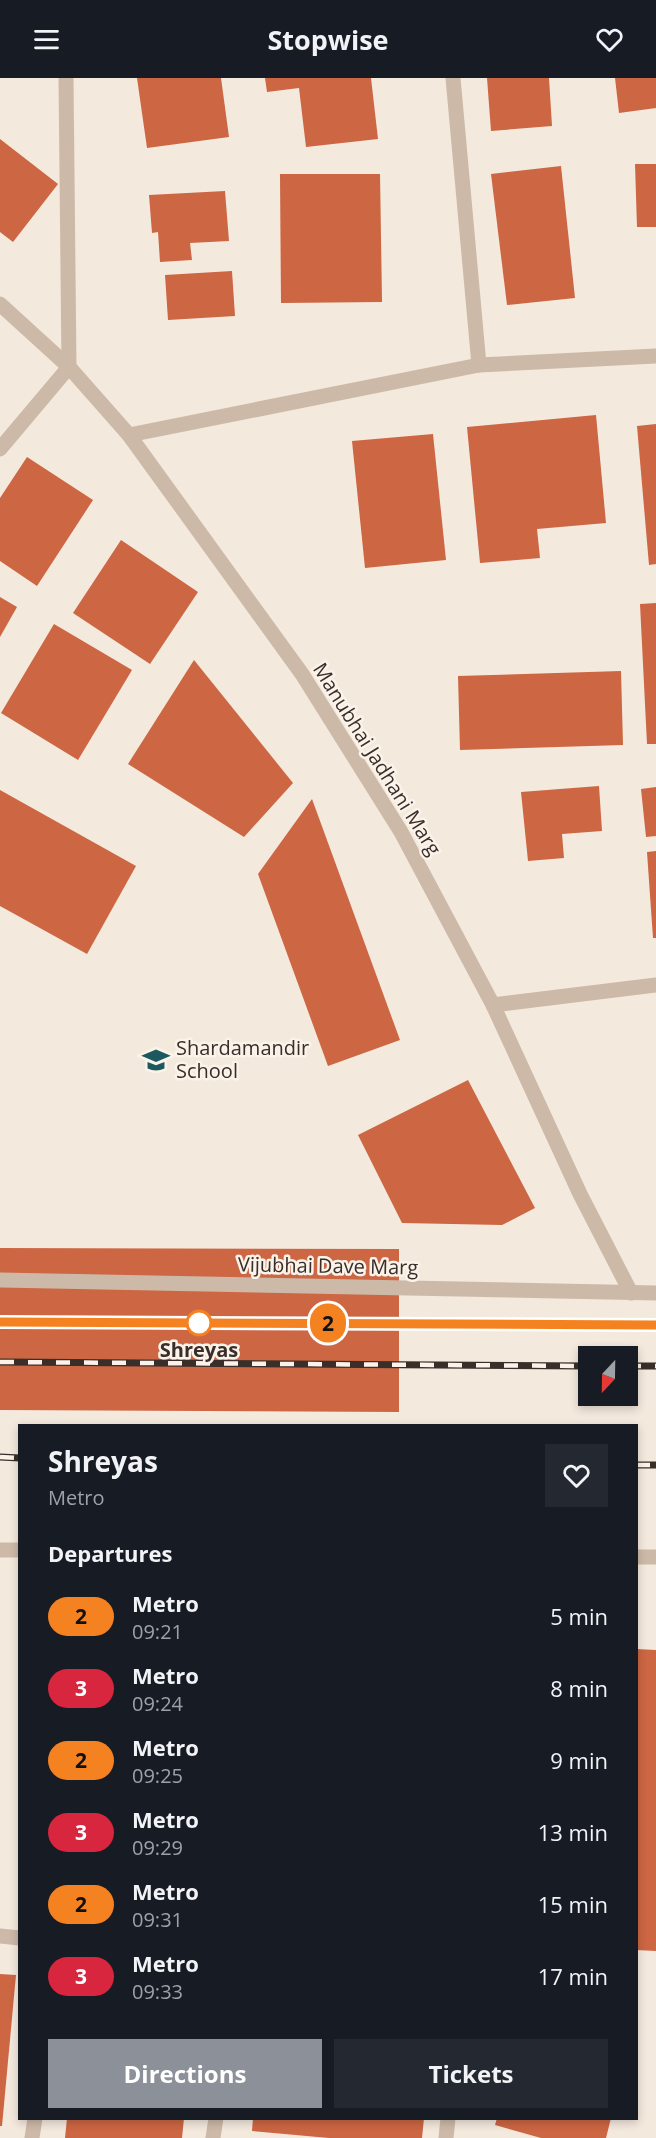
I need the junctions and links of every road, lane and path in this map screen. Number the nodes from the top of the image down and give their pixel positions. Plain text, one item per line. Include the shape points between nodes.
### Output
1 (66, 78) edge
2 (453, 78) edge
3 (0, 304) edge
4 (656, 356) edge
5 (479, 365) junction
6 (69, 367) junction
7 (129, 435) junction
8 (0, 449) edge
9 (656, 985) edge
10 (493, 1005) junction
11 (0, 1280) edge
12 (631, 1293) junction
13 (656, 1293) edge
14 (0, 1550) edge
15 (18, 1550) edge
16 (638, 1557) edge
17 (656, 1557) edge
18 (0, 1936) edge
19 (18, 1938) edge
20 (35, 2120) edge
21 (216, 2120) edge
22 (448, 2120) edge
23 (33, 2138) edge
24 (213, 2138) edge
25 (446, 2138) edge

1 - 6 street
2 - 5 street
3 - 6 street, Manubhai Jadhani Marg
4 - 5 street
5 - 7 street
6 - 7 street, Manubhai Jadhani Marg
6 - 8 street
7 - 10 street, Manubhai Jadhani Marg via 308,684 401,832
9 - 10 street
10 - 12 street, Manubhai Jadhani Marg via 580,1194
11 - 12 street, Vijubhai Dave Marg
12 - 13 street, Vijubhai Dave Marg
14 - 15 street
16 - 17 street
18 - 19 street
20 - 23 street
21 - 24 street
22 - 25 street

